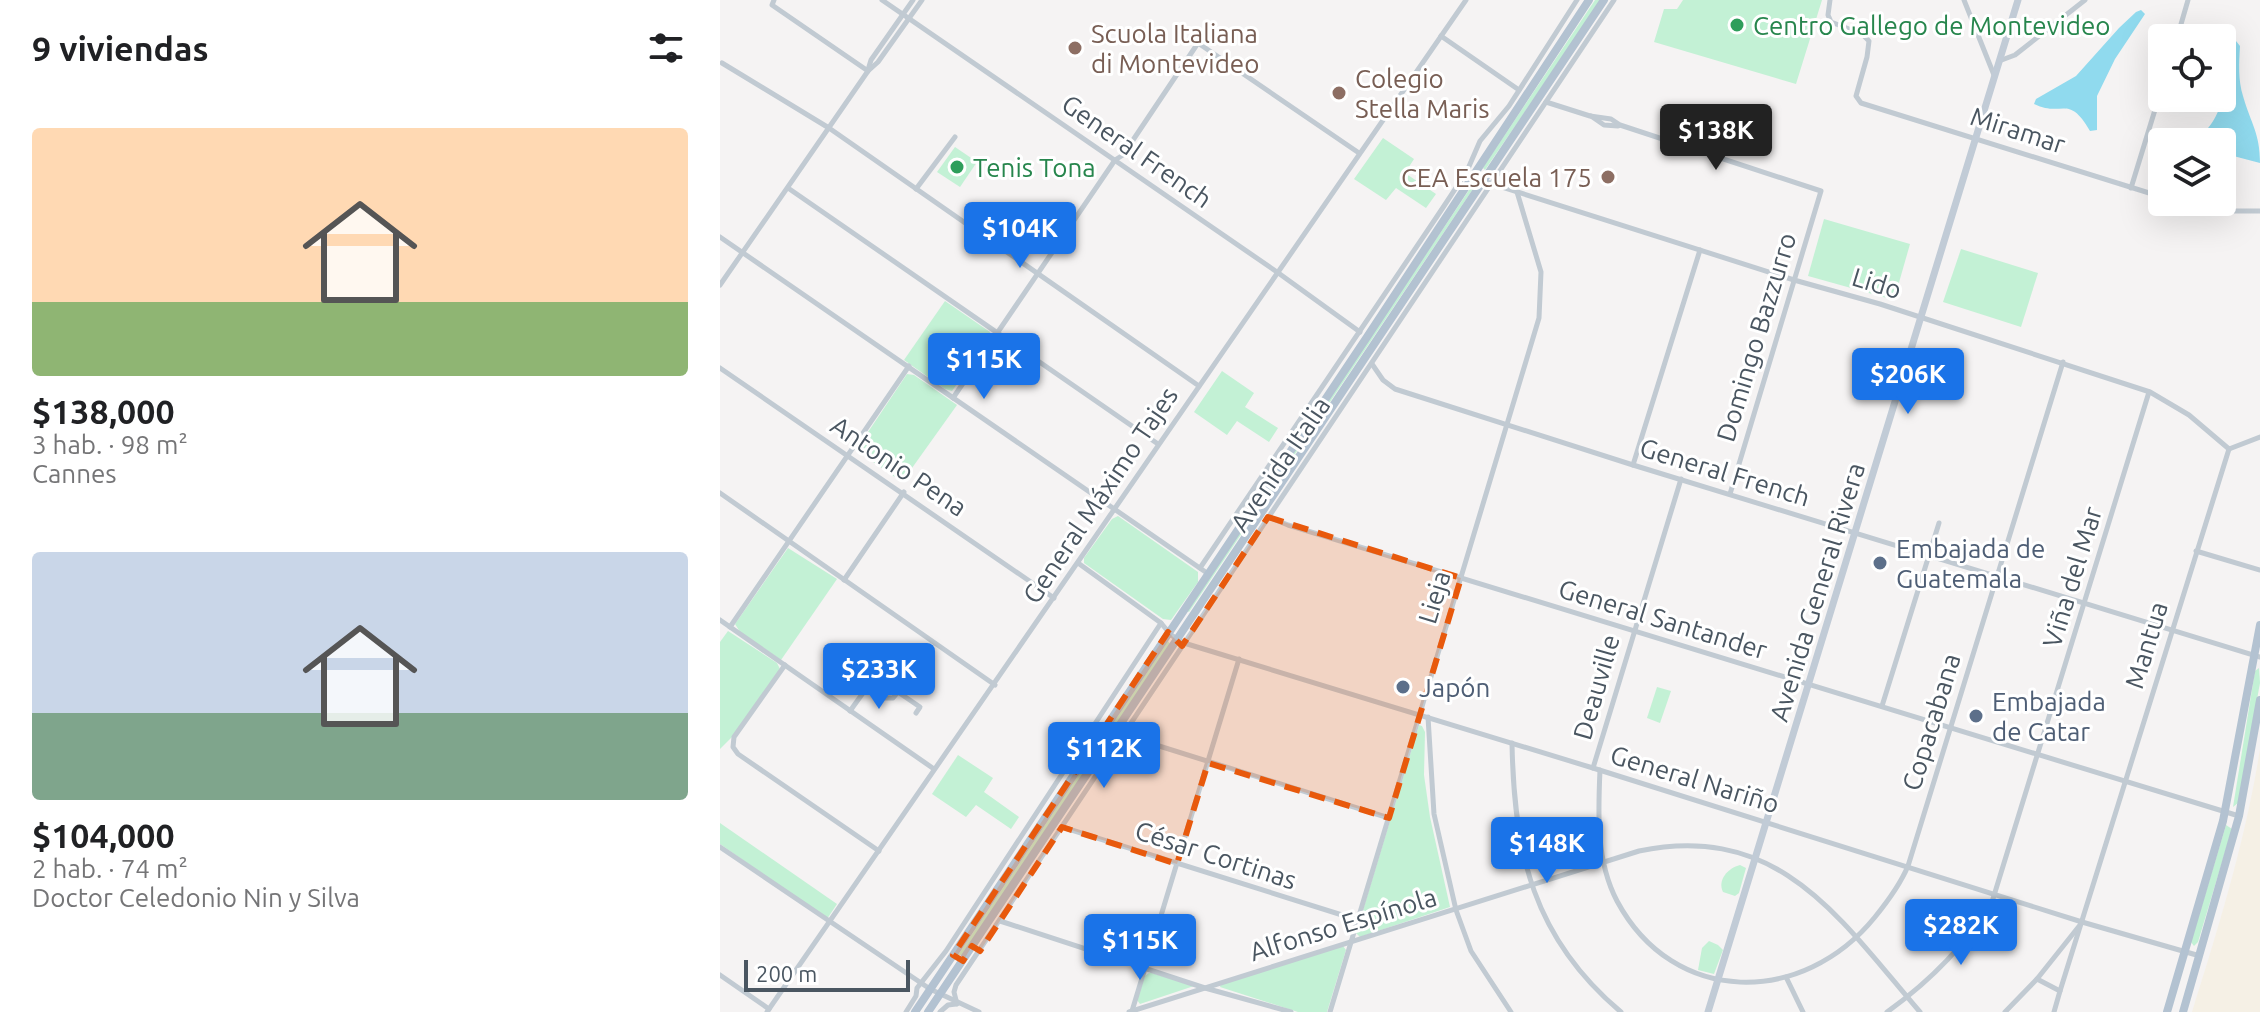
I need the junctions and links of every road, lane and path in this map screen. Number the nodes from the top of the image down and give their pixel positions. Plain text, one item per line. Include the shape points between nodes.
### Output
1 (882, 0) edge
2 (913, 0) edge
3 (922, 0) edge
4 (1466, 0) edge
5 (1577, 0) edge
6 (1589, 0) edge
7 (1604, 0) edge
8 (1614, 0) edge
9 (1830, 0) edge
10 (1964, 0) edge
11 (2018, 0) edge
12 (2085, 0) edge
13 (2188, 0) edge
14 (773, 2) edge
15 (903, 15) junction
16 (909, 19) junction
17 (2181, 24) edge
18 (1441, 36) junction
19 (1999, 61) junction
20 (722, 63) edge
21 (868, 71) junction
22 (1994, 76) junction
23 (1519, 90) junction
24 (1543, 100) junction
25 (2154, 112) edge
26 (829, 128) junction
27 (955, 137) dead end
28 (1976, 138) junction
29 (1359, 153) junction
30 (1115, 160) junction
31 (1471, 173) junction
32 (1487, 183) junction
33 (788, 188) junction
34 (2131, 188) junction
35 (916, 189) junction
36 (1517, 192) junction
37 (2148, 193) edge
38 (2236, 211) edge
39 (2260, 211) edge
40 (720, 237) edge
41 (1700, 250) junction
42 (743, 253) junction
43 (1036, 272) junction
44 (1277, 272) junction
45 (1794, 280) junction
46 (720, 285) edge
47 (1922, 318) junction
48 (996, 331) junction
49 (1363, 334) junction
50 (2063, 362) junction
51 (1372, 364) junction
52 (909, 366) junction
53 (720, 368) edge
54 (1199, 386) junction
55 (2150, 392) junction
56 (953, 398) junction
57 (1508, 426) junction
58 (2260, 437) edge
59 (1158, 444) junction
60 (2229, 449) junction
61 (848, 454) junction
62 (1633, 465) junction
63 (1681, 479) junction
64 (904, 492) junction
65 (720, 493) edge
66 (1730, 494) junction
67 (1115, 509) junction
68 (1266, 514) junction
69 (1939, 523) dead end
70 (1856, 533) junction
71 (789, 540) junction
72 (2196, 551) junction
73 (1927, 554) junction
74 (1078, 563) junction
75 (1203, 570) junction
76 (2260, 570) edge
77 (1997, 576) junction
78 (1461, 578) junction
79 (844, 580) junction
80 (1054, 598) junction
81 (2084, 603) junction
82 (1179, 616) junction
83 (720, 620) edge
84 (1161, 623) junction
85 (1189, 623) junction
86 (2260, 625) edge
87 (730, 627) junction
88 (2172, 630) junction
89 (1168, 632) junction
90 (1633, 632) junction
91 (1181, 641) junction
92 (826, 651) dead end
93 (2257, 656) edge
94 (1239, 659) junction
95 (785, 665) junction
96 (1810, 683) junction
97 (995, 685) junction
98 (868, 686) junction
99 (2260, 700) edge
100 (1882, 706) junction
101 (850, 711) junction
102 (916, 713) dead end
103 (1419, 715) junction
104 (1428, 717) junction
105 (1950, 728) junction
106 (1124, 735) junction
107 (1512, 743) junction
108 (2038, 755) junction
109 (1208, 763) junction
110 (1593, 768) junction
111 (934, 769) junction
112 (1600, 770) junction
113 (2126, 782) junction
114 (2225, 813) junction
115 (2239, 816) junction
116 (1389, 818) junction
117 (1767, 822) junction
118 (1062, 827) junction
119 (1026, 837) junction
120 (720, 847) edge
121 (879, 851) junction
122 (1755, 859) junction
123 (1603, 862) junction
124 (1177, 864) junction
125 (1908, 866) junction
126 (1532, 886) junction
127 (1995, 893) junction
128 (1456, 910) junction
129 (1358, 920) junction
130 (1000, 921) junction
131 (2082, 922) junction
132 (830, 923) junction
133 (1856, 937) junction
134 (1351, 942) junction
135 (976, 949) junction
136 (2186, 951) junction
137 (950, 953) junction
138 (2200, 956) junction
139 (967, 963) junction
140 (1145, 968) junction
141 (720, 975) edge
142 (1786, 977) junction
143 (2037, 979) junction
144 (1718, 980) junction
145 (921, 983) junction
146 (1205, 988) junction
147 (930, 989) junction
148 (2060, 991) junction
149 (940, 995) junction
150 (1907, 998) junction
151 (957, 1004) junction
152 (768, 1010) edge
153 (906, 1012) edge
154 (915, 1012) edge
155 (926, 1012) edge
156 (940, 1012) edge
157 (979, 1012) edge
158 (1131, 1012) edge
159 (1291, 1012) edge
160 (1330, 1012) edge
161 (1511, 1012) edge
162 (1621, 1012) edge
163 (1708, 1012) edge
164 (1803, 1012) edge
165 (1887, 1012) edge
166 (1920, 1012) edge
167 (2005, 1012) edge
168 (2054, 1012) edge
169 (2167, 1012) edge
170 (2183, 1012) edge

1 - 15 street, General French
2 - 15 street
3 - 16 street
4 - 18 street, General Máximo Tajes
5 - 23 street, Avenida Italia
6 - 31 main road, Avenida Italia
7 - 24 main road, Avenida Italia
8 - 24 street, Avenida Italia
9 - 28 street, Miramar via 1831,22 1869,41 1856,96 1861,103
10 - 22 street
11 - 19 main road, Avenida General Rivera
12 - 19 street via 2015,55
13 - 17 street
14 - 21 street
15 - 16 street, General French
15 - 21 street
16 - 21 street
16 - 30 street, General French
18 - 23 street
18 - 29 street, General Máximo Tajes
19 - 22 main road, Avenida General Rivera
20 - 26 street
21 - 26 street
22 - 28 main road, Avenida General Rivera
23 - 31 street, Avenida Italia via 1480,141
24 - 32 main road, Avenida Italia
24 - 45 street, Domingo Bazzurro via 1604,125 1620,125 1821,191
25 - 34 street
26 - 33 street
26 - 35 street
27 - 35 street
28 - 34 street, Miramar
28 - 47 main road, Avenida General Rivera
29 - 30 street via 1198,43
29 - 44 street, General Máximo Tajes
30 - 43 street
30 - 44 street, General French
31 - 32 street, Lido
31 - 49 main road, Avenida Italia
32 - 36 street, Lido
32 - 51 street, Avenida Italia
32 - 68 main road, Avenida Italia
33 - 42 street
33 - 48 street
34 - 37 street, Miramar
35 - 43 street
36 - 41 street, Lido
36 - 57 street, Lieja via 1537,250 1542,291
38 - 39 street
40 - 42 street
41 - 45 street, Lido
41 - 62 street
42 - 46 street
42 - 52 street
43 - 48 street
43 - 54 street
44 - 49 street, General French
44 - 54 street, General Máximo Tajes
45 - 47 street, Lido
45 - 66 street, Domingo Bazzurro
47 - 50 street, Lido
47 - 70 main road, Avenida General Rivera
48 - 56 street
48 - 59 street
49 - 75 main road, Avenida Italia
50 - 55 street, Lido
50 - 77 street, Copacabana
51 - 57 street, General French via 1395,389
51 - 68 street, Avenida Italia
52 - 56 street
52 - 61 street
53 - 61 street, Antonio Pena
54 - 59 street, General Máximo Tajes
55 - 60 street, Lido via 2181,409
55 - 81 street, Viña del Mar
56 - 67 street
57 - 62 street, General French
57 - 78 street, Lieja
58 - 60 street
59 - 67 street, General Máximo Tajes
60 - 72 street, Mantua
61 - 64 street, Antonio Pena
61 - 71 street
62 - 63 street, General French
63 - 66 street, General French
63 - 90 street, Deauville
64 - 79 street
64 - 80 street, Antonio Pena
65 - 71 street
66 - 70 street, General French
67 - 74 street, General Máximo Tajes
67 - 75 street
68 - 78 street, General Santander
68 - 85 main road, Avenida Italia
68 - 91 street, Avenida Italia via 1203,618
69 - 73 street
70 - 73 street, General French
70 - 96 main road, Avenida General Rivera
71 - 79 street
71 - 87 street
72 - 76 street
72 - 88 street, Mantua
73 - 77 street, General French
73 - 100 street
74 - 80 street, General Máximo Tajes
74 - 84 street
75 - 82 main road, Avenida Italia
77 - 81 street, General French
77 - 105 street, Copacabana
78 - 90 street, General Santander
78 - 103 street, Lieja
79 - 97 street
80 - 97 street, General Máximo Tajes
81 - 88 street, General French
81 - 108 street, Viña del Mar
82 - 85 street
82 - 89 main road, Avenida Italia
83 - 87 street
84 - 89 street
84 - 119 street, Avenida Italia
85 - 91 main road, Avenida Italia
86 - 93 main road
87 - 95 street
88 - 93 street, General French
88 - 113 street, Mantua
89 - 91 street
89 - 119 main road, Avenida Italia
90 - 96 street, General Santander
90 - 110 street, Deauville
91 - 94 street, General Nariño
91 - 106 street, Avenida Italia
91 - 135 main road, Avenida Italia
92 - 98 street
93 - 114 main road
94 - 103 street, General Nariño
94 - 109 street
95 - 101 street
95 - 121 street via 734,737 733,747
96 - 100 street, General Santander
96 - 117 main road, Avenida General Rivera
97 - 111 street, General Máximo Tajes
98 - 101 street
98 - 102 street via 885,698 898,692 920,707
99 - 115 main road
100 - 105 street, General Santander
101 - 111 street
103 - 104 street, General Nariño
103 - 116 street, Lieja
104 - 107 street, General Nariño
104 - 128 street via 1434,814
105 - 108 street, General Santander
105 - 125 street, Copacabana
106 - 109 street
106 - 118 street, Avenida Italia
107 - 110 street, General Nariño
107 - 126 street via 1514,813
108 - 113 street, General Santander
108 - 127 street, Viña del Mar
109 - 116 street
109 - 124 street
110 - 112 street, General Nariño
111 - 121 street, General Máximo Tajes
112 - 117 street, General Nariño
112 - 123 street, Deauville
113 - 114 street, General Santander
113 - 131 street, Mantua
114 - 115 street, General Santander
114 - 136 main road
115 - 138 main road
116 - 129 street, Lieja
117 - 122 main road, Avenida General Rivera
117 - 125 street, General Nariño
118 - 124 street, César Cortinas
118 - 130 street, Avenida Italia
119 - 137 main road, Avenida Italia
120 - 132 street
121 - 132 street, General Máximo Tajes
122 - 123 street, Alfonso Espínola via 1683,846
122 - 133 street, Alfonso Espínola via 1808,889
122 - 144 main road, Avenida General Rivera
123 - 126 street, Alfonso Espínola
123 - 144 street, Deauville via 1618,902 1650,945 1676,964
124 - 129 street, César Cortinas
124 - 140 street
125 - 127 street, General Nariño
125 - 133 street, Copacabana via 1888,901
126 - 128 street, Alfonso Espínola
126 - 162 street via 1568,956
127 - 131 street, General Nariño
127 - 150 street, Viña del Mar via 1972,932
128 - 134 street, Alfonso Espínola
128 - 161 street via 1471,951
129 - 134 street, Lieja
130 - 135 street, Avenida Italia
130 - 140 street
131 - 136 street, General Nariño
131 - 143 street
131 - 148 street, Mantua
132 - 145 street
132 - 152 street, General Máximo Tajes
133 - 142 street, Copacabana via 1826,961
133 - 150 street, Alfonso Espínola
134 - 146 street, Alfonso Espínola
134 - 160 street, Lieja
135 - 139 main road, Avenida Italia
136 - 138 street, General Nariño
136 - 169 main road
137 - 139 street
137 - 145 street, Avenida Italia
137 - 147 main road, Avenida Italia
137 - 149 main road via 953,961
138 - 170 main road
139 - 149 main road, Avenida Italia
139 - 151 street, Avenida Italia via 955,989
140 - 146 street
140 - 158 street
141 - 152 street
142 - 144 street, Copacabana via 1755,983
142 - 164 street
143 - 148 street
143 - 167 street
144 - 163 main road, Avenida General Rivera
145 - 147 street
145 - 153 street, Avenida Italia
146 - 158 street, Alfonso Espínola
146 - 159 street
147 - 149 street
147 - 154 main road, Avenida Italia
147 - 155 main road
148 - 168 street, Mantua
149 - 151 street
149 - 155 main road, Avenida Italia
150 - 165 street, Viña del Mar
150 - 166 street, Alfonso Espínola
151 - 156 street
151 - 157 street

